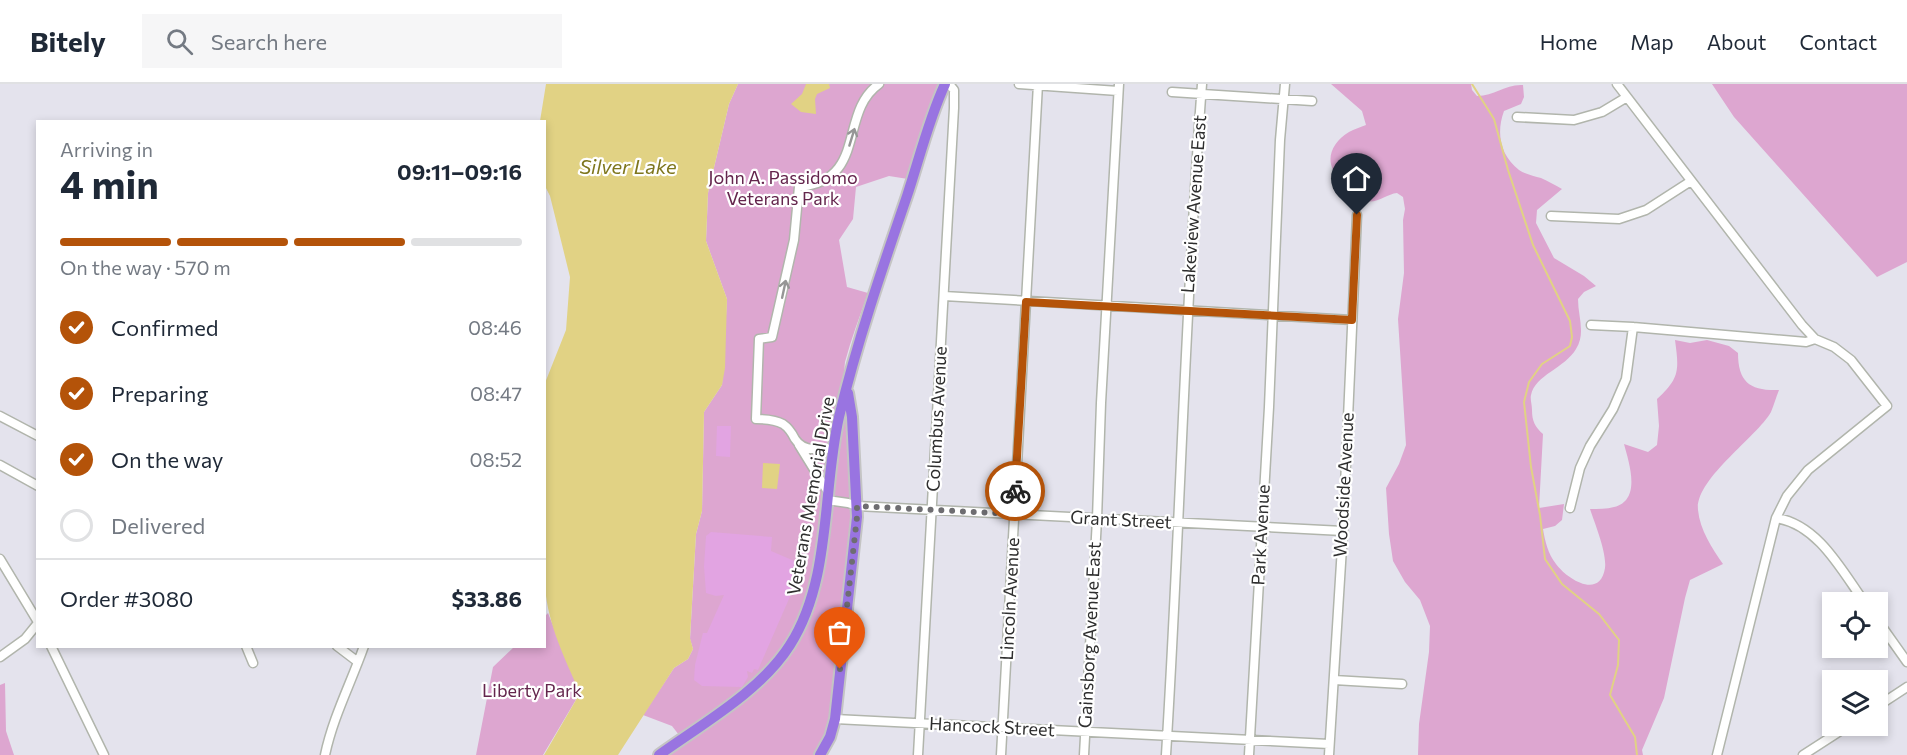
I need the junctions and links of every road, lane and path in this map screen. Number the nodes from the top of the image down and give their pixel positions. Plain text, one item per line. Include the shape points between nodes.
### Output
1 (879, 84) edge
2 (947, 84) edge
3 (1019, 84) edge
4 (1038, 84) edge
5 (1202, 84) edge
6 (1285, 84) edge
7 (1617, 84) edge
8 (1119, 87) edge
9 (1172, 92) dead end
10 (1201, 94) junction
11 (1627, 97) junction
12 (1284, 99) junction
13 (1312, 101) dead end
14 (1516, 117) dead end
15 (1691, 181) junction
16 (1357, 215) dead end
17 (1551, 216) dead end
18 (944, 296) junction
19 (1026, 302) junction
20 (1107, 306) junction
21 (1188, 309) junction
22 (1273, 315) junction
23 (1352, 320) junction
24 (1591, 325) dead end
25 (1632, 327) junction
26 (1815, 339) junction
27 (848, 387) junction
28 (0, 416) edge
29 (36, 435) edge
30 (797, 442) junction
31 (834, 448) junction
32 (0, 465) edge
33 (36, 485) edge
34 (828, 496) junction
35 (857, 506) junction
36 (1570, 508) dead end
37 (932, 510) junction
38 (1014, 514) junction
39 (1096, 519) junction
40 (1776, 519) junction
41 (1179, 523) junction
42 (1261, 527) junction
43 (1343, 531) junction
44 (0, 559) edge
45 (1857, 592) edge
46 (36, 620) edge
47 (36, 625) edge
48 (1888, 635) edge
49 (52, 648) edge
50 (247, 648) edge
51 (340, 648) edge
52 (363, 648) edge
53 (0, 657) edge
54 (358, 662) junction
55 (1907, 662) edge
56 (253, 663) dead end
57 (1334, 680) junction
58 (1402, 684) dead end
59 (1907, 687) edge
60 (1888, 699) edge
61 (835, 719) junction
62 (920, 723) junction
63 (1003, 728) junction
64 (1085, 732) junction
65 (1167, 736) junction
66 (1832, 736) edge
67 (1250, 740) junction
68 (1329, 744) junction
69 (104, 755) edge
70 (325, 755) edge
71 (659, 755) edge
72 (820, 755) edge
73 (918, 755) edge
74 (1001, 755) edge
75 (1084, 755) edge
76 (1166, 755) edge
77 (1249, 755) edge
78 (1329, 755) edge
79 (1717, 755) edge
80 (1803, 755) edge

30 -> 1 street via 781,423 756,419 759,339 772,337 794,240 799,187 825,181 837,170 845,159 864,100
2 - 18 street, Columbus Avenue via 954,90
2 - 27 main road, Veterans Memorial Drive via 865,320
3 - 4 street
4 - 8 street
4 - 19 street, Lincoln Avenue
5 - 10 street, Lakeview Avenue East
6 - 12 street, Park Avenue
7 - 11 street
8 - 20 street, Gainsborg Avenue East
9 - 10 street
10 - 12 street
10 - 21 street, Lakeview Avenue East
11 - 14 street via 1602,112 1574,120
11 - 15 street
12 - 13 street
12 - 22 street, Park Avenue
15 - 17 street via 1646,210 1619,219
15 - 26 street
16 - 23 street, Woodside Avenue
18 - 19 street
18 - 37 street, Columbus Avenue
19 - 20 street
19 - 38 street, Lincoln Avenue
20 - 21 street
20 - 39 street, Gainsborg Avenue East
21 - 22 street
21 - 41 street, Lakeview Avenue East
22 - 23 street
22 - 42 street, Park Avenue
23 - 43 street, Woodside Avenue
24 - 25 street
25 - 26 street via 1806,342
25 - 36 street via 1626,379 1580,468
26 - 40 street via 1851,360 1887,406 1808,470 1787,496
27 - 31 main road, Veterans Memorial Drive
27 - 35 main road
28 - 29 street
30 - 31 street via 814,450
30 - 34 street
31 - 34 main road, Veterans Memorial Drive
32 - 33 street
34 - 35 street, Grant Street
34 - 71 main road, Veterans Memorial Drive via 814,590 791,645 757,682
35 - 37 street, Grant Street
35 - 61 main road
37 - 38 street, Grant Street
37 - 62 street, Columbus Avenue
38 - 39 street, Grant Street
38 - 63 street, Lincoln Avenue
39 - 41 street, Grant Street
39 - 64 street, Gainsborg Avenue East
40 - 45 street via 1799,525 1818,539
40 - 79 street
41 - 42 street, Grant Street
41 - 65 street, Lakeview Avenue East
42 - 43 street, Grant Street
42 - 67 street, Park Avenue
43 - 57 street, Woodside Avenue
44 - 46 street
47 - 53 street
48 - 55 street
49 - 69 street
50 - 56 street
51 - 54 street
52 - 54 street
54 - 70 street via 341,700
57 - 58 street
57 - 68 street, Woodside Avenue
59 - 60 street
61 - 62 street, Hancock Street
61 - 72 main road
62 - 63 street, Hancock Street
62 - 73 street, Columbus Avenue
63 - 64 street, Hancock Street
63 - 74 street, Lincoln Avenue
64 - 65 street, Hancock Street
64 - 75 street, Gainsborg Avenue East
65 - 67 street, Hancock Street
65 - 76 street, Lakeview Avenue East
66 - 80 street
67 - 68 street, Hancock Street
67 - 77 street, Park Avenue
68 - 78 street, Woodside Avenue

